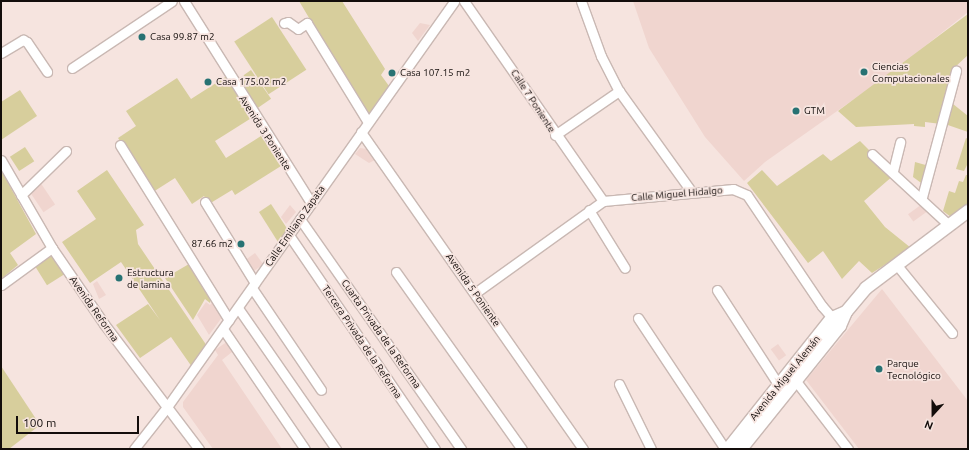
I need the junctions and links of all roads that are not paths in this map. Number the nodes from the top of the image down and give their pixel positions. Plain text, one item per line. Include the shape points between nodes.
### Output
1 (172, 1) edge
2 (184, 1) edge
3 (454, 1) edge
4 (464, 1) edge
5 (581, 1) edge
6 (284, 23) dead end
7 (1, 53) edge
8 (72, 68) dead end
9 (956, 71) dead end
10 (47, 72) dead end
11 (619, 91) junction
12 (368, 122) junction
13 (361, 132) junction
14 (555, 135) junction
15 (900, 142) dead end
16 (120, 144) dead end
17 (66, 151) dead end
18 (872, 154) dead end
19 (1, 160) edge
20 (893, 171) junction
21 (691, 191) junction
22 (21, 195) junction
23 (922, 197) junction
24 (603, 201) junction
25 (205, 202) dead end
26 (311, 203) junction
27 (589, 210) junction
28 (968, 211) edge
29 (300, 219) junction
30 (949, 225) junction
31 (289, 235) junction
32 (52, 248) junction
33 (896, 264) junction
34 (625, 268) dead end
35 (396, 272) dead end
36 (1, 285) edge
37 (254, 286) junction
38 (717, 290) dead end
39 (475, 293) junction
40 (238, 308) junction
41 (638, 318) dead end
42 (229, 320) junction
43 (836, 322) junction
44 (223, 328) junction
45 (952, 333) dead end
46 (792, 375) junction
47 (619, 384) dead end
48 (778, 384) junction
49 (321, 390) dead end
50 (167, 407) junction
51 (134, 449) edge
52 (199, 449) edge
53 (305, 449) edge
54 (336, 449) edge
55 (436, 449) edge
56 (461, 449) edge
57 (522, 449) edge
58 (583, 449) edge
59 (651, 449) edge
60 (725, 449) edge
61 (728, 449) edge
62 (741, 449) edge
63 (848, 449) edge

1 - 8 street
2 - 26 street, Avenida 3 Poniente
3 - 12 street, Calle Emiliano Zapata
4 - 14 street, Calle 7 Poniente
5 - 11 street via 601,56
6 - 12 street via 288,22 298,29 307,23
7 - 10 street via 23,40
9 - 23 street
11 - 14 street
11 - 21 street
12 - 13 street, Calle Emiliano Zapata
13 - 26 street, Calle Emiliano Zapata
13 - 39 street, Avenida 5 Poniente
14 - 24 street, Calle 7 Poniente
15 - 20 street
16 - 42 street
17 - 22 street
18 - 20 street
19 - 22 street, Avenida Reforma
20 - 23 street
21 - 24 street, Calle Miguel Hidalgo
21 - 43 street, Calle Miguel Hidalgo via 733,189 747,195
22 - 32 street, Avenida Reforma
23 - 30 street
24 - 27 street, Calle Miguel Hidalgo
25 - 37 street
26 - 29 street, Calle Emiliano Zapata
27 - 34 street
27 - 39 street, Calle Miguel Hidalgo
28 - 30 main road, Avenida Miguel Alemán
29 - 31 street, Calle Emiliano Zapata
29 - 56 street, Cuarta Privada de la Reforma
30 - 33 main road, Avenida Miguel Alemán
31 - 37 street, Calle Emiliano Zapata
31 - 55 street, Tercera Privada de la Reforma
32 - 36 street
32 - 50 street, Avenida Reforma via 104,324
33 - 43 main road, Avenida Miguel Alemán via 866,288
33 - 45 street
35 - 57 street
37 - 40 street, Calle Emiliano Zapata
37 - 49 street
38 - 48 street
39 - 58 street, Avenida 5 Poniente
40 - 42 street, Calle Emiliano Zapata
40 - 54 street
41 - 60 street
42 - 44 street, Calle Emiliano Zapata
43 - 46 main road, Avenida Miguel Alemán
44 - 50 street, Calle Emiliano Zapata
44 - 53 street
46 - 48 main road, Avenida Miguel Alemán
46 - 62 main road, Avenida Miguel Alemán
46 - 63 street
47 - 59 street
48 - 61 main road, Avenida Miguel Alemán
50 - 51 street, Calle Emiliano Zapata
50 - 52 street, Avenida Reforma

